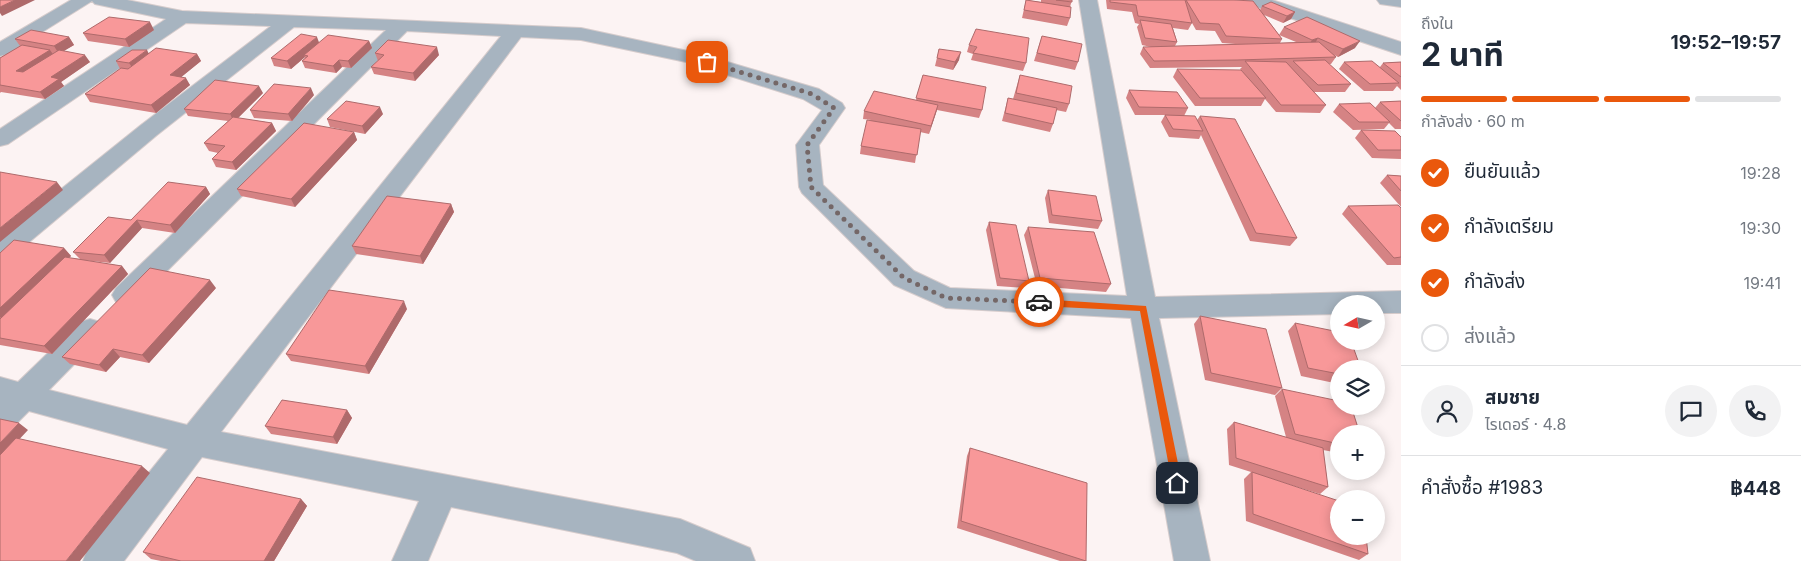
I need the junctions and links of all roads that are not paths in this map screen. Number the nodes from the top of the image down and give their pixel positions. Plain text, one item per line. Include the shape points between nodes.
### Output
1 (84, 0) edge
2 (101, 0) edge
3 (1088, 0) edge
4 (1254, 0) edge
5 (1386, 0) edge
6 (1401, 2) edge
7 (182, 17) junction
8 (288, 22) junction
9 (402, 25) junction
10 (515, 31) junction
11 (0, 50) edge
12 (1401, 50) edge
13 (0, 139) edge
14 (0, 252) edge
15 (1401, 302) edge
16 (1143, 308) junction
17 (7, 402) edge
18 (193, 441) junction
19 (442, 489) junction
20 (101, 561) edge
21 (410, 561) edge
22 (737, 561) edge
23 (1192, 561) edge

1 - 11 street
2 - 7 street
3 - 16 street
4 - 12 street
5 - 6 street
7 - 8 street
7 - 13 street
8 - 9 street
8 - 14 street
9 - 10 street
9 - 17 street
10 - 16 street via 581,34 690,56 812,94 834,108 807,145 811,187 904,278 946,298
10 - 18 street
15 - 16 street
16 - 23 street
17 - 18 street
18 - 19 street
18 - 20 street
19 - 21 street
19 - 22 street via 680,536

